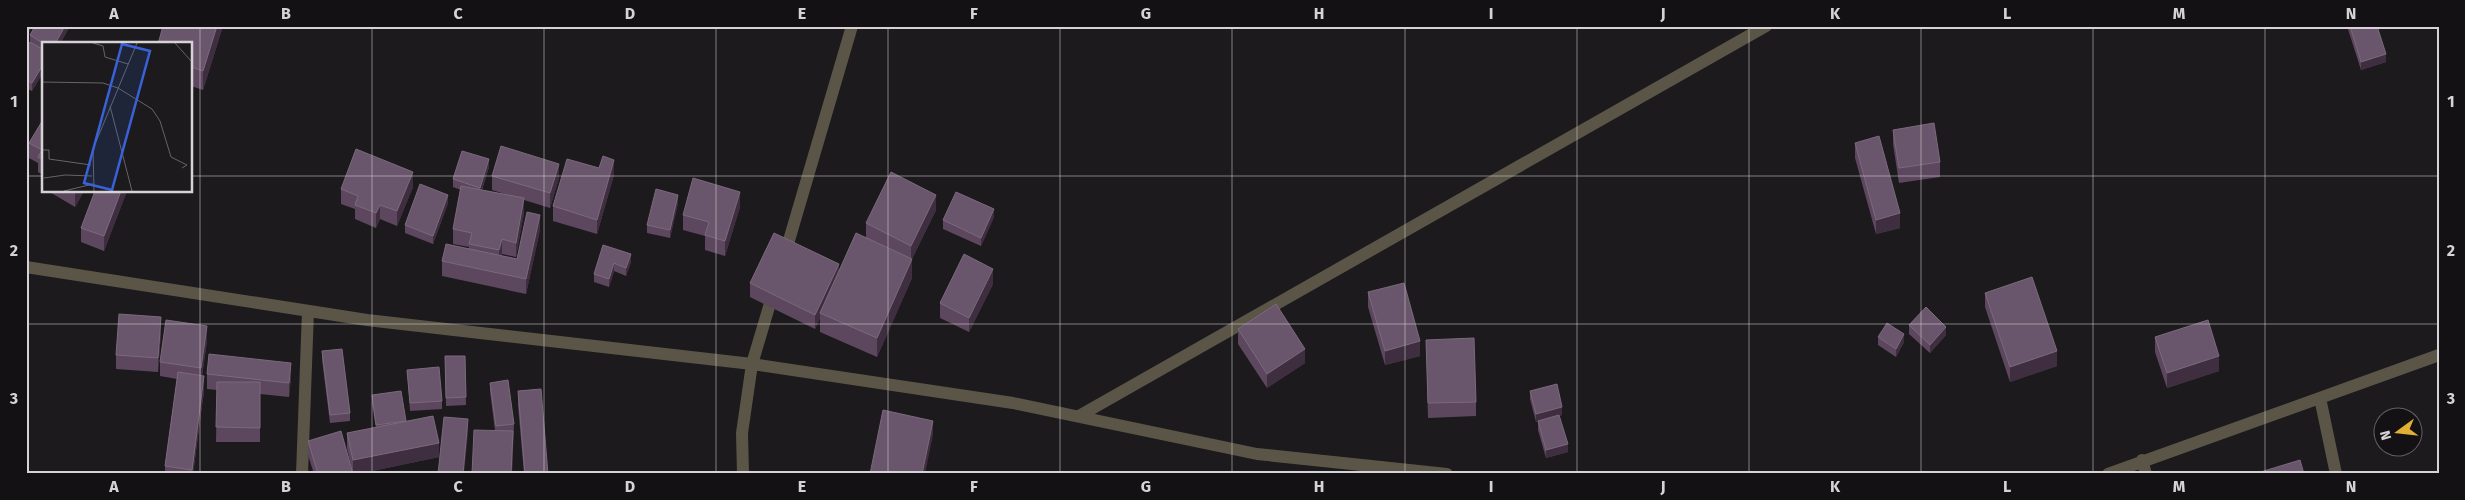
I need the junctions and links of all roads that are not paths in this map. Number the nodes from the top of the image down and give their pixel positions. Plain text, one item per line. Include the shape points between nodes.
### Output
1 (852, 26) edge
2 (1766, 26) edge
3 (26, 267) edge
4 (308, 310) junction
5 (2439, 355) edge
6 (752, 364) junction
7 (2320, 398) junction
8 (1079, 416) junction
9 (2142, 460) junction
10 (302, 474) edge
11 (743, 474) edge
12 (1447, 474) edge
13 (2108, 474) edge
14 (2146, 474) edge
15 (2336, 474) edge

1 - 6 street
2 - 8 street
3 - 4 street
4 - 6 street via 367,320
4 - 10 street
5 - 7 street
6 - 8 street
6 - 11 street via 742,433
7 - 9 street
7 - 15 street
8 - 12 street via 1257,454
9 - 13 street
9 - 14 street

